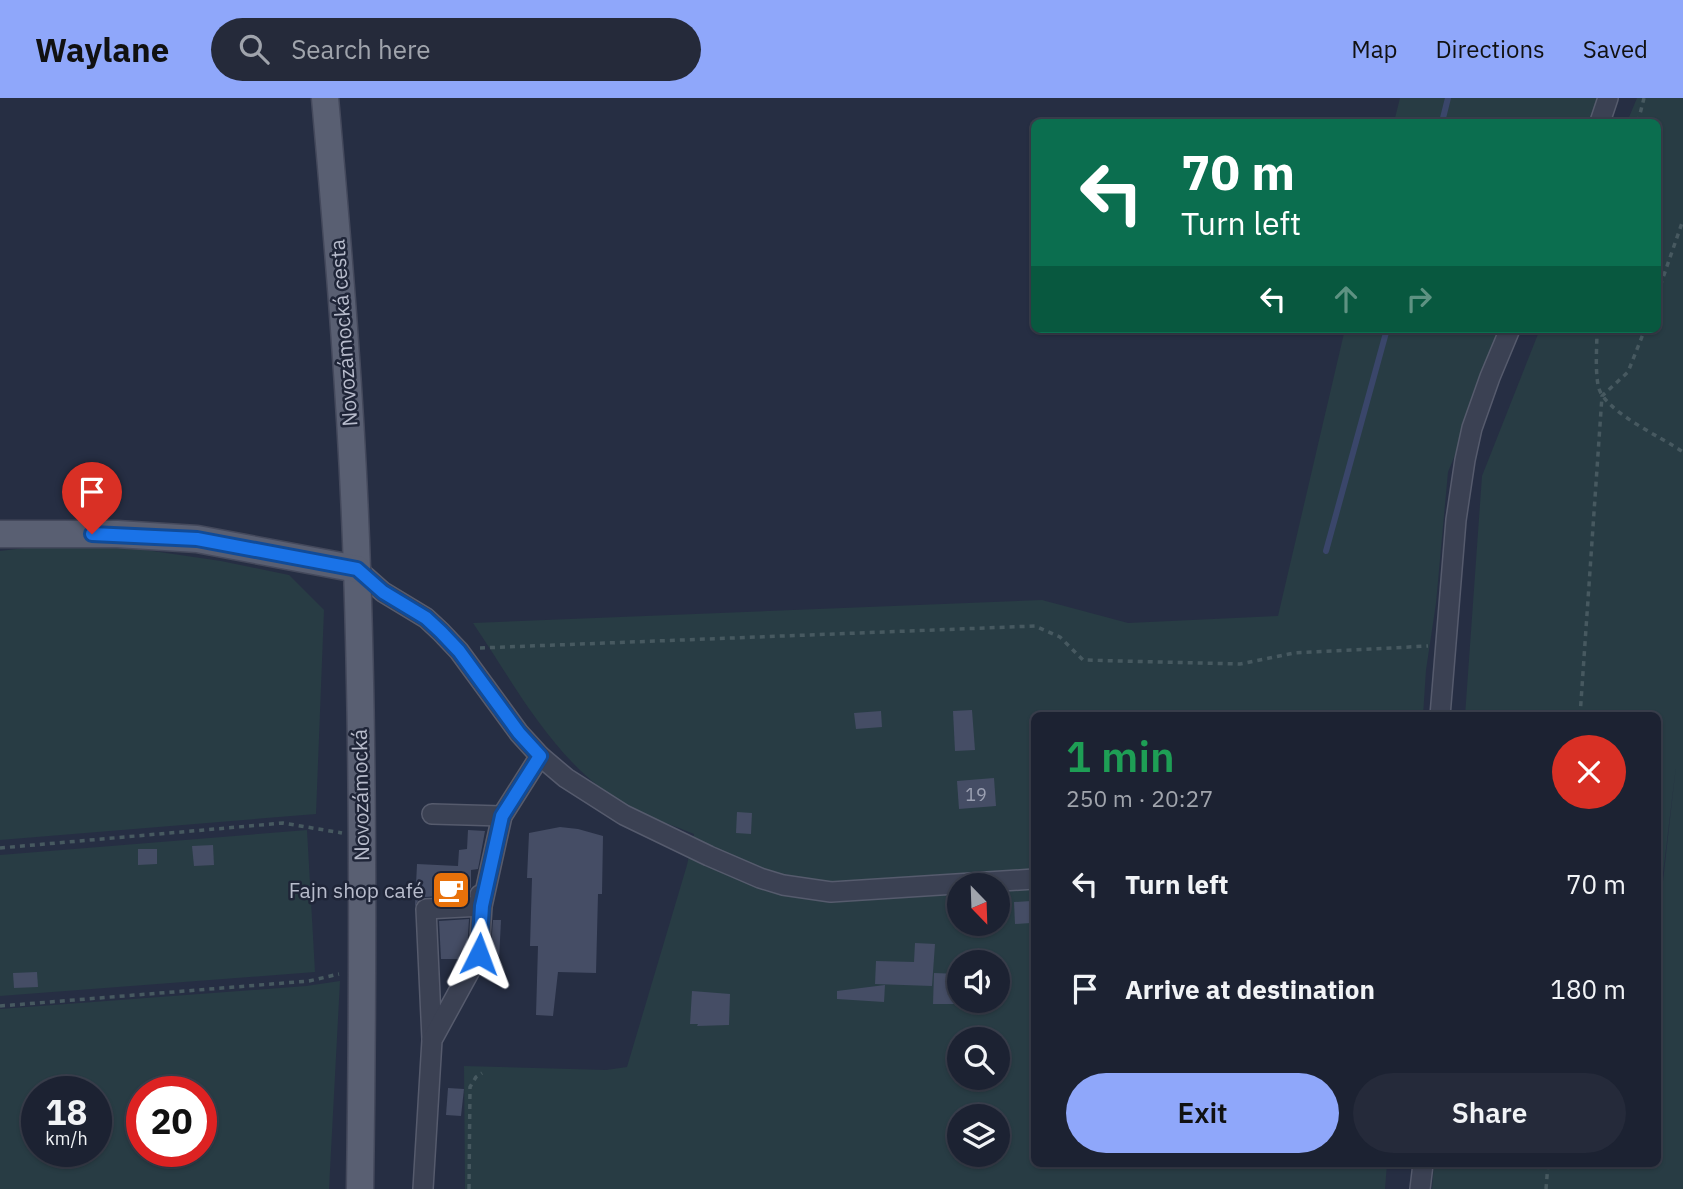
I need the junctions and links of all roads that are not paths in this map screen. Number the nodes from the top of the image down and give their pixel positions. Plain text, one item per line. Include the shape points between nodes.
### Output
1 (325, 98) edge
2 (1608, 98) edge
3 (1601, 119) edge
4 (1508, 333) edge
5 (0, 534) edge
6 (357, 569) junction
7 (1440, 712) edge
8 (540, 756) junction
9 (432, 814) dead end
10 (502, 816) junction
11 (477, 868) dead end
12 (1031, 879) edge
13 (482, 906) junction
14 (432, 1040) junction
15 (1423, 1167) edge
16 (360, 1189) edge
17 (423, 1189) edge
18 (1420, 1189) edge

1 - 6 main road, Novozámocká cesta
2 - 3 street
4 - 7 street via 1481,402 1465,460
5 - 6 main road via 197,539
6 - 8 street via 383,592 426,618 459,651
6 - 16 main road, Novozámocká
8 - 10 street
8 - 12 street via 624,814 709,856 783,885 857,892
9 - 10 street via 477,822
10 - 13 street
11 - 13 street
13 - 14 street via 479,954
13 - 14 street via 426,909
14 - 17 street
15 - 18 street

